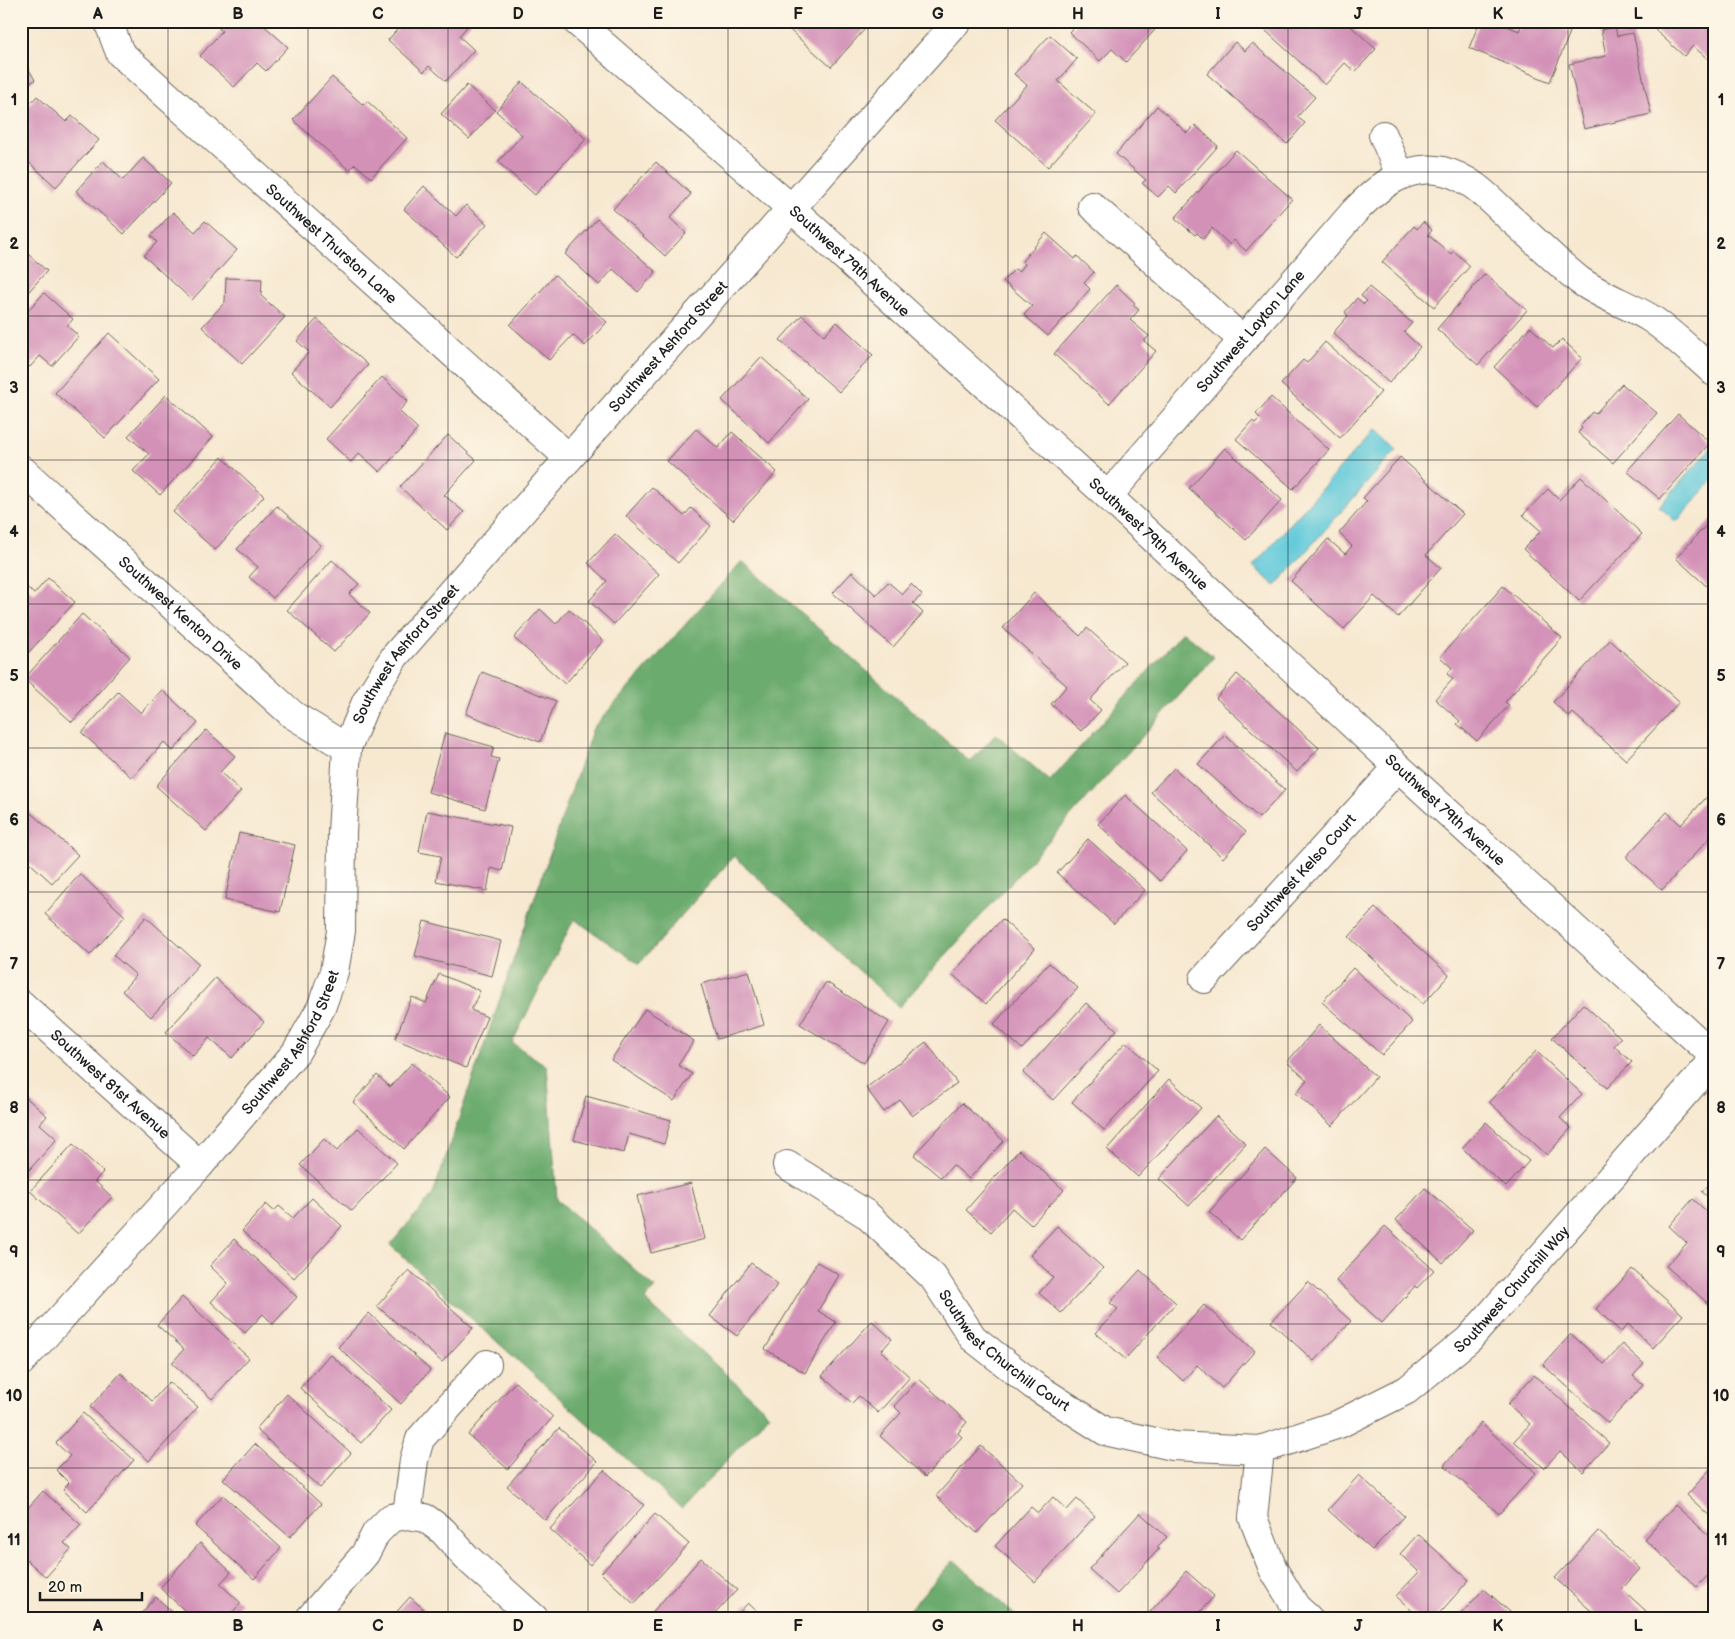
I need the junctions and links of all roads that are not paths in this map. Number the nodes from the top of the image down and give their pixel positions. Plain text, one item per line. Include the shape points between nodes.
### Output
1 (108, 21) edge
2 (576, 21) edge
3 (958, 21) edge
4 (1383, 135) dead end
5 (1400, 175) junction
6 (1092, 206) dead end
7 (792, 209) junction
8 (1244, 340) junction
9 (1714, 372) edge
10 (568, 458) junction
11 (21, 469) edge
12 (1108, 496) junction
13 (347, 748) junction
14 (1398, 767) junction
15 (1204, 979) dead end
16 (21, 1004) edge
17 (1714, 1056) edge
18 (1714, 1060) edge
19 (200, 1165) junction
20 (787, 1165) dead end
21 (21, 1362) edge
22 (487, 1364) dead end
23 (1260, 1450) junction
24 (407, 1515) junction
25 (310, 1618) edge
26 (534, 1618) edge
27 (1308, 1618) edge

1 - 10 street, Southwest Thurston Lane via 120,53
2 - 7 street, Southwest 79th Avenue
3 - 7 street, Southwest Ashford Street
4 - 5 street
5 - 8 street, Southwest Layton Lane via 1375,191 1354,212
5 - 9 street, Southwest Layton Lane via 1422,170 1442,171 1461,177 1582,282 1651,319
6 - 8 street
7 - 10 street, Southwest Ashford Street
7 - 12 street, Southwest 79th Avenue
8 - 12 street, Southwest Layton Lane
10 - 13 street, Southwest Ashford Street via 395,656 366,702
11 - 13 street, Southwest Kenton Drive via 293,715
12 - 14 street, Southwest 79th Avenue
13 - 19 street, Southwest Ashford Street via 341,931 334,972 321,1008 296,1052
14 - 15 street, Southwest Kelso Court
14 - 17 street, Southwest 79th Avenue
16 - 19 street, Southwest 81st Avenue
18 - 23 street, Southwest Churchill Way via 1469,1339 1407,1390 1339,1424
19 - 21 street, Southwest Ashford Street
20 - 23 street, Southwest Churchill Court via 866,1214 933,1277 973,1338 1033,1385 1105,1431 1173,1446
22 - 24 street via 420,1439
23 - 27 street via 1253,1518 1273,1569 1296,1607
24 - 25 street via 391,1518 376,1533 365,1554
24 - 26 street via 425,1518 443,1531 466,1557

